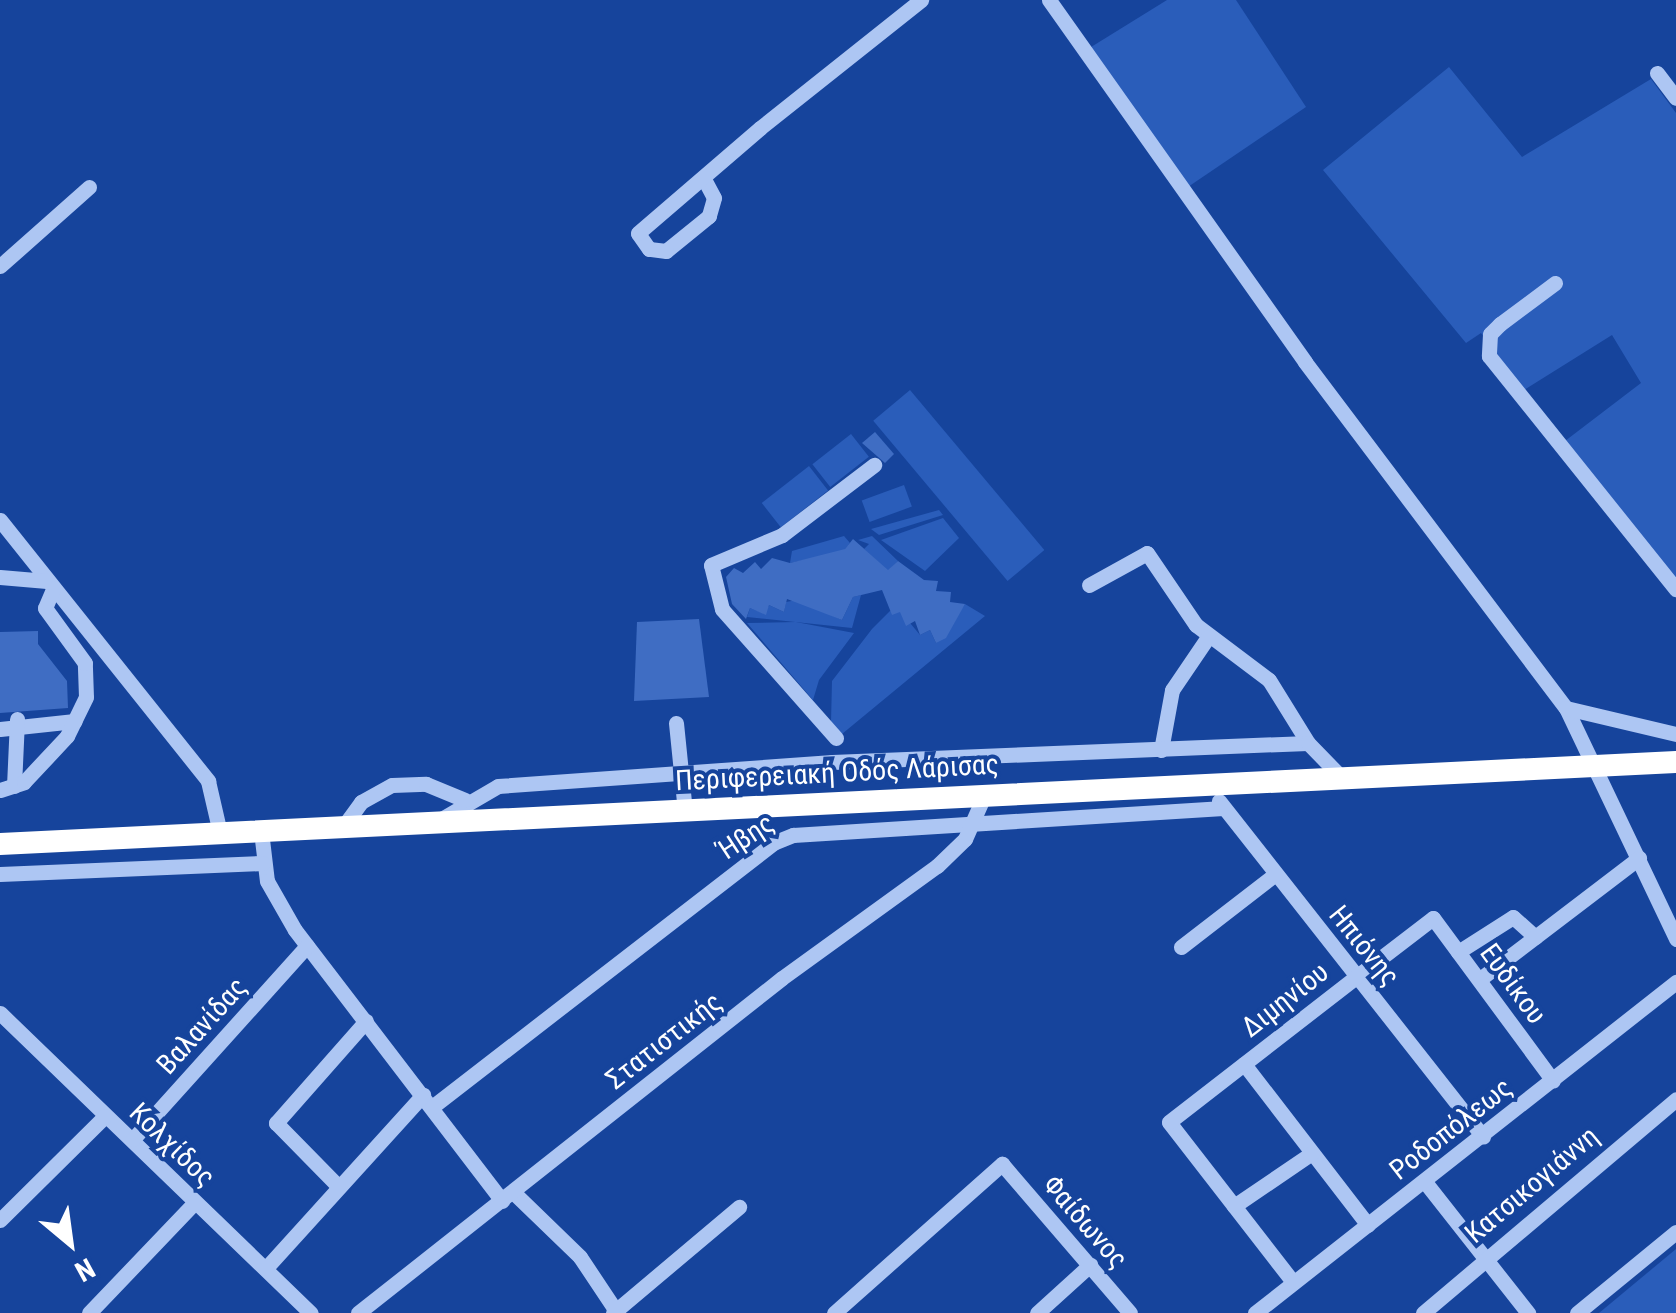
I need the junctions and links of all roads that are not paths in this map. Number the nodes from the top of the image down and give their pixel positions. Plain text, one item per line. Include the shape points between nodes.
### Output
1 (921, 0) edge
2 (1049, 0) edge
3 (1657, 73) dead end
4 (1676, 98) edge
5 (704, 179) junction
6 (90, 188) dead end
7 (0, 266) edge
8 (1555, 283) dead end
9 (874, 465) dead end
10 (0, 520) edge
11 (0, 577) edge
12 (50, 584) junction
13 (1089, 585) dead end
14 (1676, 589) edge
15 (1208, 637) junction
16 (1566, 708) junction
17 (74, 722) junction
18 (676, 723) dead end
19 (14, 724) edge
20 (1676, 734) edge
21 (836, 738) dead end
22 (1308, 743) junction
23 (1162, 750) junction
24 (1676, 762) edge
25 (1596, 766) junction
26 (682, 773) junction
27 (1342, 779) junction
28 (13, 782) edge
29 (1208, 785) junction
30 (984, 796) junction
31 (465, 800) junction
32 (1223, 808) junction
33 (685, 810) junction
34 (435, 823) junction
35 (343, 827) junction
36 (972, 828) junction
37 (262, 831) junction
38 (220, 833) junction
39 (0, 844) edge
40 (1639, 858) junction
41 (263, 863) junction
42 (0, 874) edge
43 (1274, 875) junction
44 (1433, 918) joint
45 (1535, 937) junction
46 (1676, 939) edge
47 (307, 946) junction
48 (1181, 948) dead end
49 (1458, 952) junction
50 (1356, 976) junction
51 (1480, 979) junction
52 (1676, 982) edge
53 (0, 1013) edge
54 (366, 1022) junction
55 (1244, 1064) junction
56 (1553, 1081) junction
57 (1676, 1099) edge
58 (428, 1101) junction
59 (105, 1116) junction
60 (1483, 1137) junction
61 (134, 1139) junction
62 (1312, 1153) junction
63 (1425, 1182) junction
64 (339, 1187) junction
65 (508, 1196) junction
66 (194, 1202) junction
67 (1234, 1206) junction
68 (738, 1208) dead end
69 (0, 1220) edge
70 (1368, 1225) junction
71 (1676, 1232) edge
72 (1484, 1257) junction
73 (1090, 1265) junction
74 (266, 1268) junction
75 (1293, 1282) junction
76 (1263, 1310) edge
77 (614, 1312) edge
78 (88, 1313) edge
79 (311, 1313) edge
80 (358, 1313) edge
81 (834, 1313) edge
82 (1037, 1313) edge
83 (1130, 1313) edge
84 (1423, 1313) edge
85 (1528, 1313) edge
86 (1577, 1313) edge

1 - 5 street
2 - 16 street via 1304,362
3 - 4 street
5 - 5 street via 638,233 649,249 666,252 709,216 714,198
6 - 7 street
8 - 14 street via 1500,324 1486,346 1489,356
9 - 21 street via 782,534 710,565 722,609
10 - 12 street
11 - 12 street
12 - 17 street via 47,617 72,643 88,676
12 - 38 street via 208,780
13 - 15 street via 1148,553
15 - 22 street via 1269,680
15 - 23 street via 1172,690
16 - 20 street
16 - 25 street
17 - 19 street
17 - 28 street
18 - 26 street
19 - 28 street
22 - 23 street
22 - 27 street
23 - 26 street
24 - 25 highway, Περιφερειακή Οδός Λάρισας
25 - 27 highway, Περιφερειακή Οδός Λάρισας
25 - 40 street
26 - 31 street via 498,786
26 - 33 street
27 - 29 highway, Περιφερειακή Οδός Λάρισας
29 - 30 highway, Περιφερειακή Οδός Λάρισας
29 - 32 street, Ηπιόνης
30 - 33 highway, Περιφερειακή Οδός Λάρισας
30 - 36 street, Στατιστικής
31 - 34 street
31 - 35 street via 426,784 392,785 361,802
32 - 36 street, Ήβης
32 - 43 street, Ηπιόνης
33 - 34 highway, Περιφερειακή Οδός Λάρισας
34 - 35 highway, Περιφερειακή Οδός Λάρισας
35 - 37 highway, Περιφερειακή Οδός Λάρισας
36 - 58 street, Ήβης via 794,834 773,843
36 - 65 street, Στατιστικής via 921,879 782,978
37 - 38 highway, Περιφερειακή Οδός Λάρισας
37 - 41 street
38 - 39 highway, Περιφερειακή Οδός Λάρισας
40 - 45 street
40 - 46 street
41 - 42 street
41 - 47 street via 274,896
43 - 48 street
43 - 50 street, Ηπιόνης
44 - 49 street, Ευδίκου
44 - 50 street, Διμηνίου
45 - 49 street via 1512,917
45 - 51 street
47 - 54 street
47 - 61 street, Βαλανίδας
49 - 51 street, Ευδίκου
50 - 55 street, Διμηνίου
50 - 60 street, Ηπιόνης
51 - 56 street, Ευδίκου
52 - 56 street, Ροδοπόλεως
53 - 59 street, Κολχίδος
54 - 58 street
54 - 64 street via 276,1123
55 - 62 street
55 - 67 street, Διμηνίου via 1169,1122
56 - 60 street, Ροδοπόλεως
57 - 72 street, Κατσικογιάννη
58 - 64 street, Ήβης
58 - 65 street
59 - 61 street, Κολχίδος
59 - 69 street
60 - 63 street, Ροδοπόλεως
61 - 66 street, Κολχίδος
62 - 67 street
62 - 70 street
63 - 70 street, Ροδοπόλεως
63 - 72 street
64 - 74 street, Ήβης
65 - 77 street via 580,1256
65 - 80 street, Στατιστικής
66 - 74 street, Κολχίδος
66 - 78 street
67 - 75 street
68 - 77 street
70 - 75 street, Ροδοπόλεως
71 - 86 street
72 - 84 street, Κατσικογιάννη
72 - 85 street
73 - 81 street, Φαίδωνος via 1002,1164
73 - 82 street
73 - 83 street, Φαίδωνος
74 - 79 street, Κολχίδος
75 - 76 street, Ροδοπόλεως

